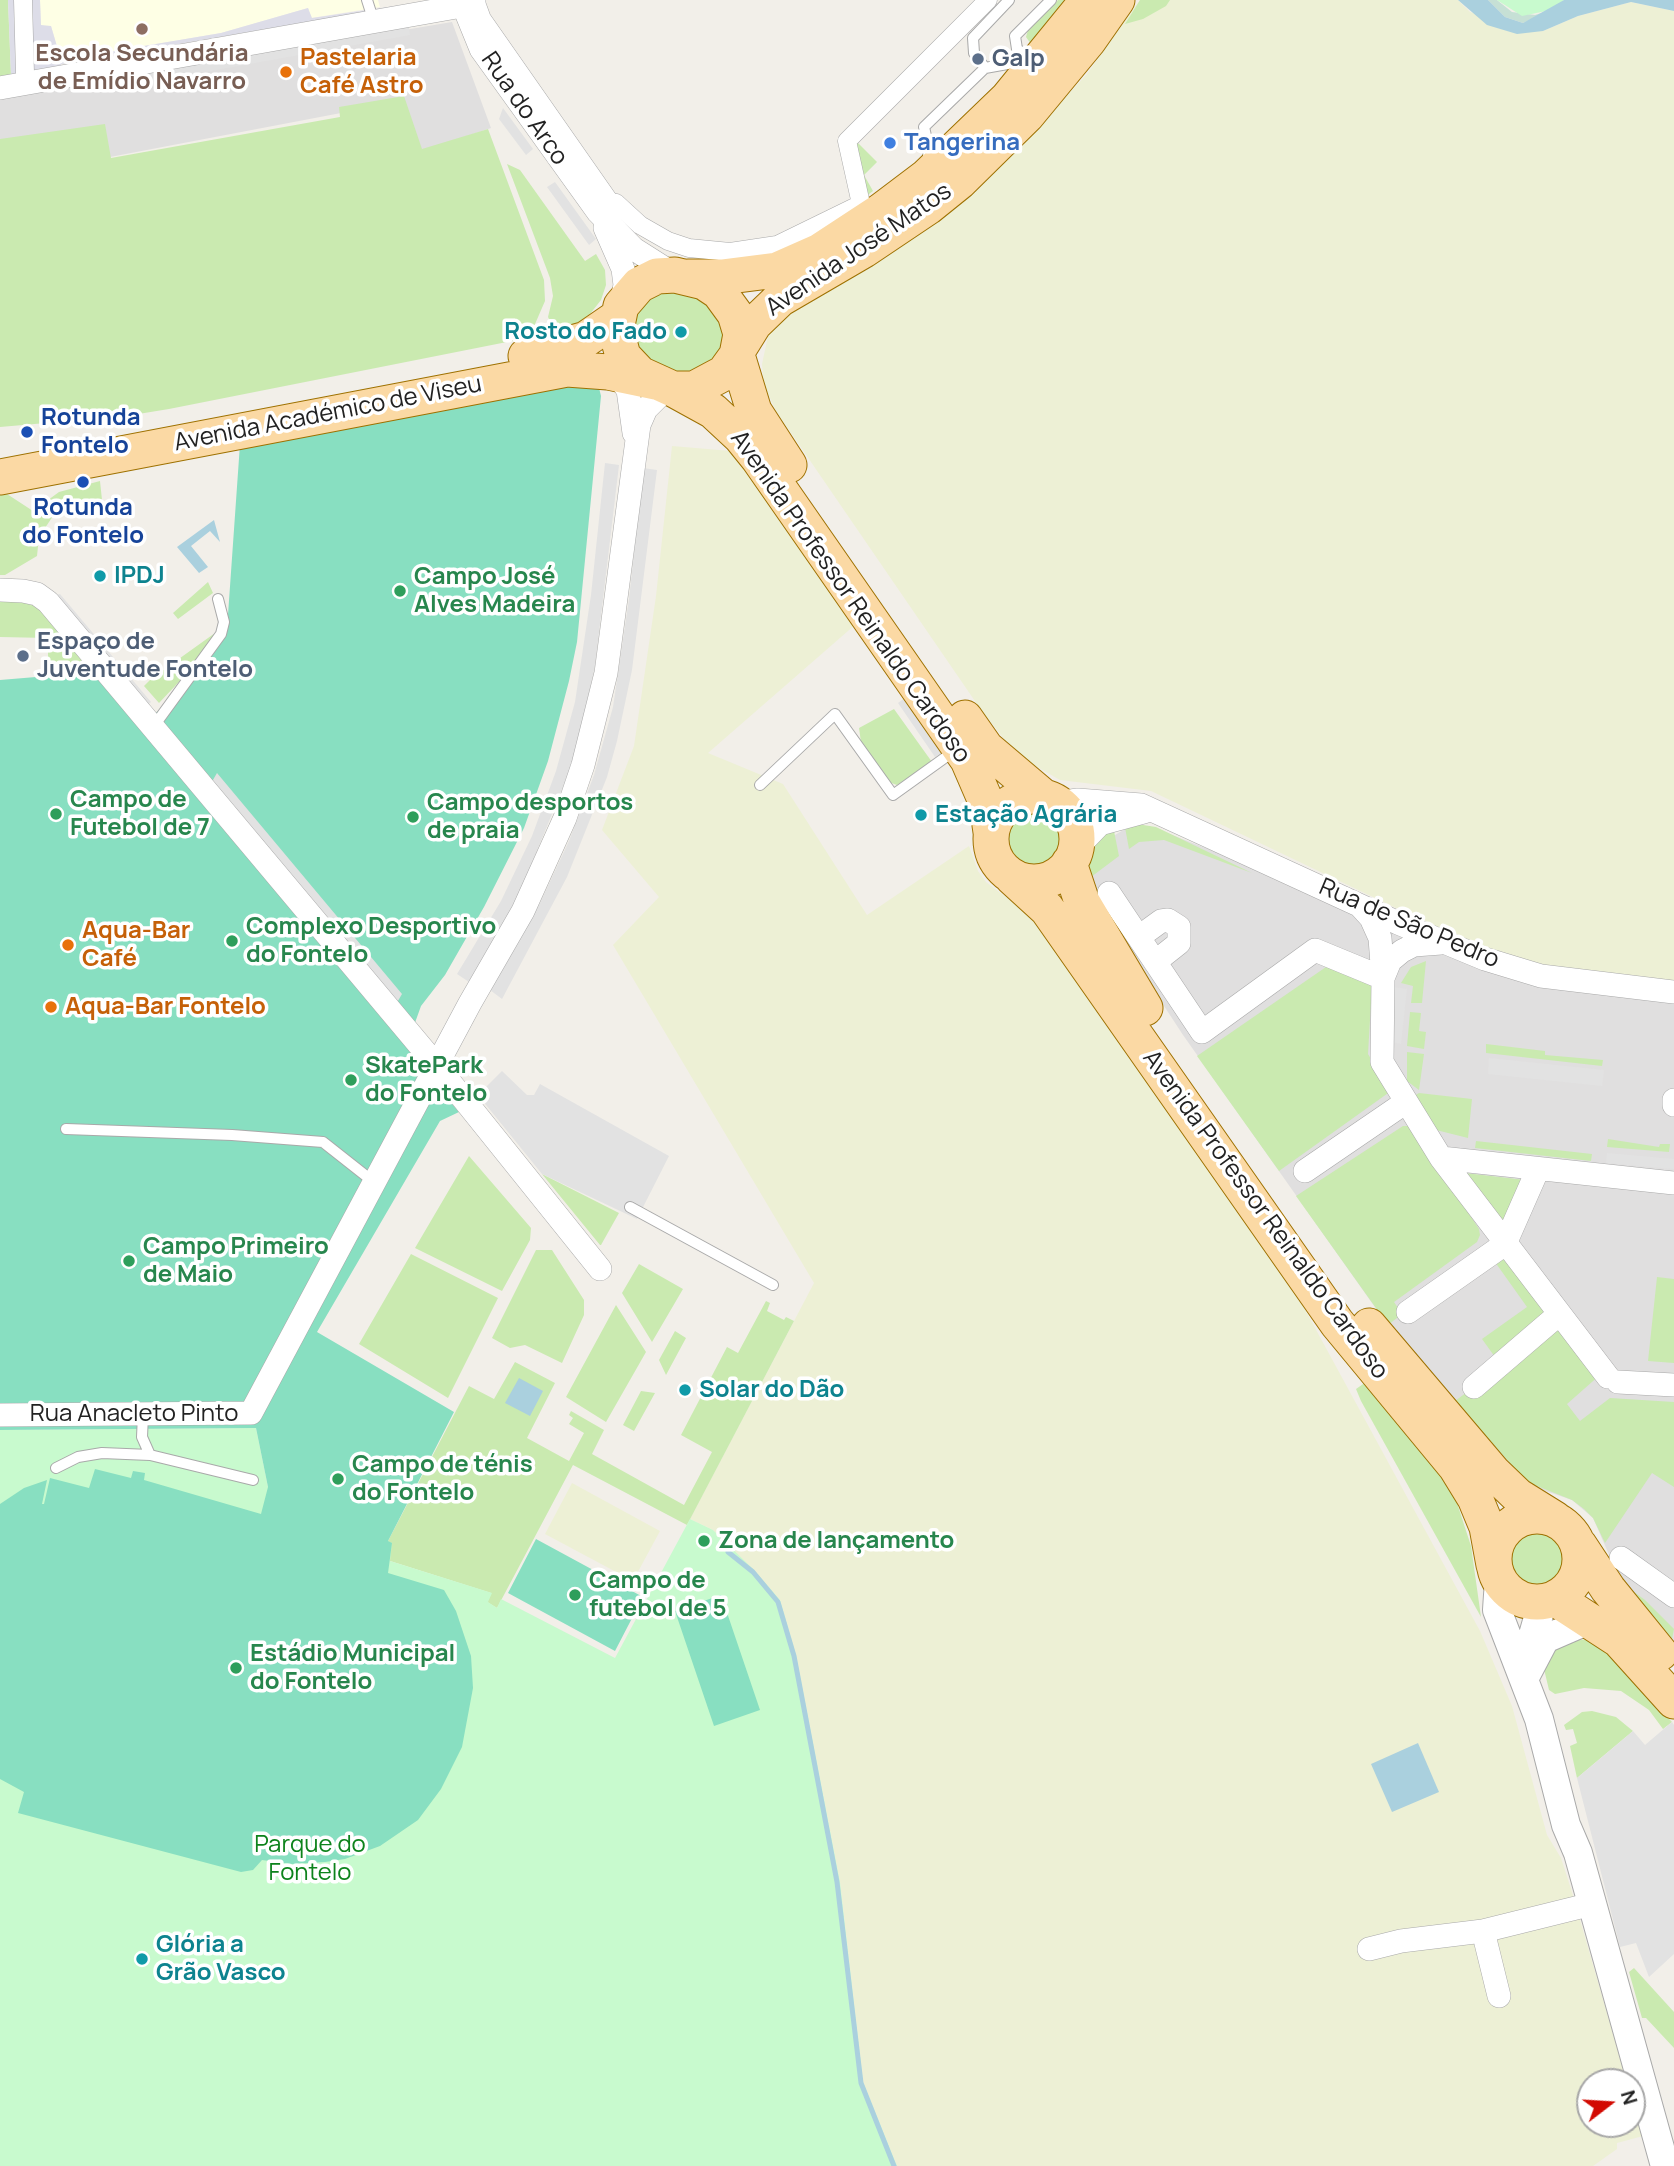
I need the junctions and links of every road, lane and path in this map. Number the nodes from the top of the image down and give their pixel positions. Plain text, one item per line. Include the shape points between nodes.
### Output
1 (23, 0) edge
2 (988, 0) edge
3 (1009, 0) edge
4 (1051, 0) edge
5 (1087, 0) edge
6 (1117, 0) edge
7 (468, 2) edge
8 (370, 11) edge
9 (1038, 57) junction
10 (985, 68) junction
11 (25, 73) dead end
12 (0, 88) edge
13 (926, 177) junction
14 (598, 212) junction
15 (681, 276) junction
16 (739, 350) junction
17 (636, 363) junction
18 (635, 443) junction
19 (0, 451) edge
20 (0, 477) edge
21 (0, 590) edge
22 (218, 599) dead end
23 (154, 726) junction
24 (959, 748) junction
25 (760, 785) dead end
26 (1051, 801) junction
27 (1157, 812) junction
28 (991, 832) junction
29 (1072, 857) junction
30 (1012, 877) junction
31 (1109, 893) dead end
32 (1359, 905) junction
33 (1139, 937) junction
34 (1442, 943) junction
35 (1155, 961) junction
36 (1383, 978) junction
37 (1674, 992) edge
38 (437, 1066) junction
39 (1406, 1102) junction
40 (66, 1129) dead end
41 (1441, 1158) junction
42 (1538, 1169) junction
43 (1305, 1171) dead end
44 (375, 1183) junction
45 (1674, 1183) edge
46 (630, 1208) dead end
47 (1505, 1244) junction
48 (600, 1269) dead end
49 (773, 1285) dead end
50 (1408, 1312) dead end
51 (1558, 1315) junction
52 (1674, 1385) edge
53 (1474, 1387) dead end
54 (0, 1415) edge
55 (143, 1415) junction
56 (150, 1455) junction
57 (56, 1468) dead end
58 (253, 1480) dead end
59 (1555, 1519) junction
60 (1579, 1545) junction
61 (1620, 1558) dead end
62 (1496, 1572) junction
63 (1674, 1596) edge
64 (1549, 1601) junction
65 (1591, 1619) junction
66 (1674, 1669) edge
67 (1525, 1676) junction
68 (1674, 1701) edge
69 (1592, 1903) junction
70 (1483, 1931) junction
71 (1369, 1949) dead end
72 (1499, 1996) dead end
73 (1658, 2164) edge

1 - 11 street
2 - 7 street via 847,141 861,204 777,245 730,251 689,248 668,241 640,225 616,203 612,205
3 - 10 lane via 972,38 974,53
4 - 9 lane via 1015,36 1017,49
5 - 9 main road, Avenida José Matos
6 - 16 main road, Avenida José Matos via 1027,115 959,182 864,250 780,299 754,324
7 - 8 street
7 - 14 street, Rua do Arco via 481,49
8 - 12 street
9 - 10 lane
9 - 13 main road, Avenida José Matos via 1008,98
10 - 13 lane via 924,127 929,149
13 - 15 main road, Avenida José Matos via 851,231 792,264 763,273
14 - 15 street, Rua do Arco via 634,249
14 - 17 street, Rua do Arco via 623,269
15 - 16 main road via 712,286 730,305 739,324
15 - 17 main road via 649,279 633,290
16 - 17 main road via 716,380 694,389
16 - 26 main road, Avenida Professor Reinaldo Cardoso via 754,411 772,439 986,748
17 - 18 street, Rua do Arco
17 - 18 street via 641,417
17 - 19 main road, Avenida Académico de Viseu via 586,339 554,350 40,450
17 - 20 main road, Avenida Académico de Viseu via 556,371
17 - 24 main road, Avenida Professor Reinaldo Cardoso via 713,411 753,452
18 - 38 street, Rua Anacleto Pinto via 607,673 583,765 545,867
21 - 23 street via 32,593 48,602
22 - 23 lane via 224,622 217,642
23 - 38 street
24 - 25 lane via 892,795 835,714
24 - 28 main road, Avenida Professor Reinaldo Cardoso via 981,786
26 - 27 street, Rua de São Pedro via 1120,802
26 - 28 main road via 1027,797 1008,805
26 - 29 main road via 1073,821
27 - 29 street via 1100,824
27 - 32 street, Rua de São Pedro
28 - 30 main road via 993,854
29 - 30 main road via 1058,875 1043,881
29 - 59 main road, Avenida Professor Reinaldo Cardoso via 1082,902 1125,978 1355,1310 1493,1472 1518,1496
30 - 62 main road, Avenida Professor Reinaldo Cardoso via 1047,909 1337,1323 1456,1467 1487,1527
31 - 33 street
32 - 34 street, Rua de São Pedro
32 - 36 street via 1380,938
33 - 35 street
33 - 35 street via 1161,921 1179,927 1179,943
34 - 36 street via 1414,945 1402,951
34 - 37 street, Rua de São Pedro via 1541,976
35 - 36 street via 1202,1032 1315,950
36 - 39 street via 1382,1062
38 - 44 street, Rua Anacleto Pinto
38 - 48 street
39 - 41 street
39 - 43 street
40 - 44 lane via 323,1142
41 - 42 street
41 - 47 street
42 - 45 street
42 - 47 street
44 - 55 street, Rua Anacleto Pinto via 251,1413
46 - 49 lane
47 - 50 street
47 - 51 street
51 - 52 street via 1613,1379
51 - 53 street
54 - 55 street, Rua Anacleto Pinto
55 - 56 lane via 142,1437
56 - 57 lane via 102,1453 78,1457
56 - 58 lane
59 - 60 main road
59 - 62 main road via 1542,1515 1516,1520 1498,1539
60 - 64 main road via 1578,1574 1572,1586
60 - 66 main road via 1608,1589
61 - 63 street
62 - 64 main road via 1519,1599
62 - 67 street via 1497,1610
64 - 65 main road
64 - 67 street via 1533,1630
65 - 67 street via 1545,1639
65 - 68 main road via 1619,1640
67 - 69 street
69 - 70 street
69 - 73 street
70 - 71 street
70 - 72 street

